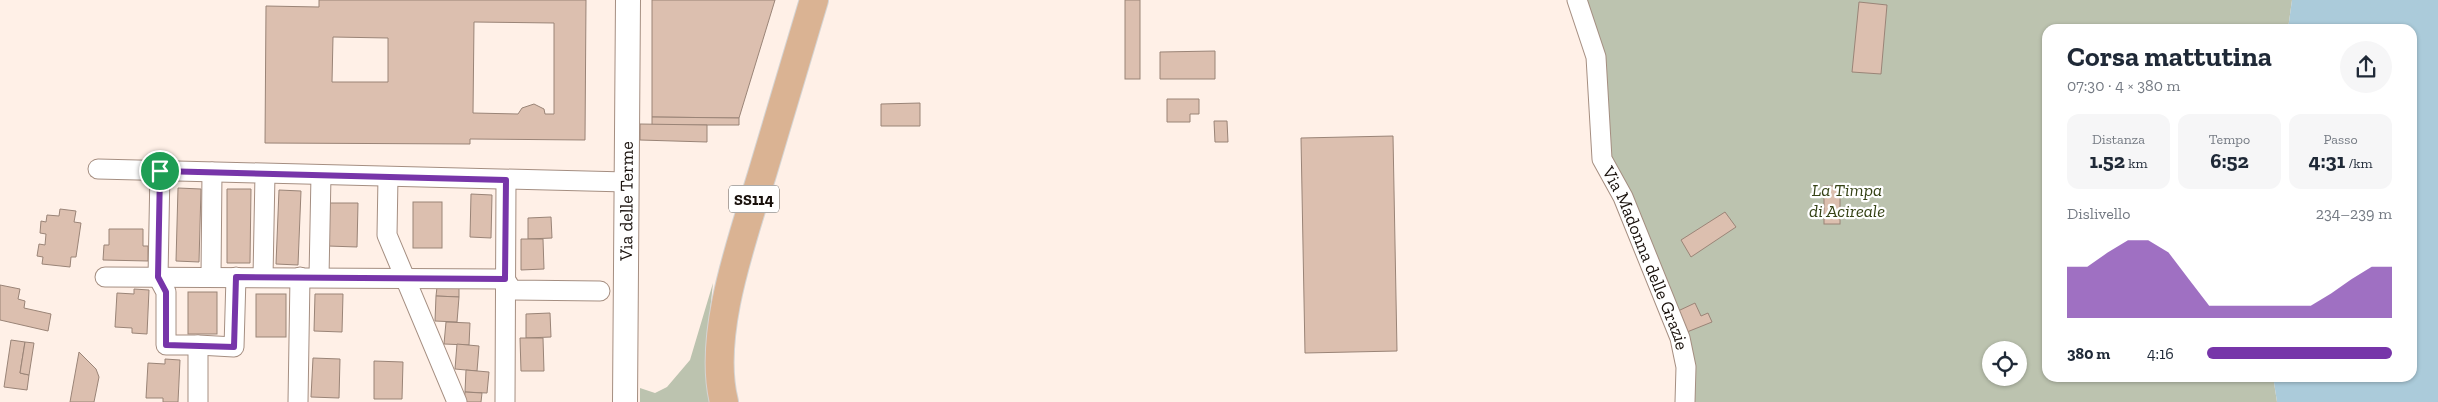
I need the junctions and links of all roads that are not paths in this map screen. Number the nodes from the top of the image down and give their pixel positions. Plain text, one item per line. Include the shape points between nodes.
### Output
1 (628, 0) edge
2 (814, 0) edge
3 (1577, 0) edge
4 (98, 169) dead end
5 (160, 171) junction
6 (212, 172) junction
7 (265, 174) junction
8 (321, 175) junction
9 (388, 177) junction
10 (506, 180) junction
11 (626, 182) junction
12 (106, 277) dead end
13 (158, 277) junction
14 (211, 277) junction
15 (236, 277) junction
16 (263, 277) junction
17 (300, 277) junction
18 (319, 277) junction
19 (404, 278) junction
20 (505, 279) junction
21 (600, 291) dead end
22 (198, 345) junction
23 (198, 402) edge
24 (298, 402) edge
25 (457, 402) edge
26 (505, 402) edge
27 (625, 402) edge
28 (724, 402) edge
29 (1686, 402) edge

1 - 11 street, Via delle Terme
2 - 28 main road, SS114 via 729,291 722,327 720,366
3 - 29 street, Via Madonna delle Grazie via 1596,57 1602,159 1623,197 1680,338 1686,367
4 - 5 street
5 - 6 street
5 - 13 street
6 - 7 street
6 - 14 street
7 - 8 street
7 - 16 street
8 - 9 street
8 - 18 street
9 - 10 street
9 - 19 street via 387,235
10 - 11 street
10 - 20 street
11 - 27 street, Via delle Terme
12 - 13 street
13 - 14 street
13 - 22 street via 166,292 166,345
14 - 15 street
15 - 16 street
15 - 22 street via 234,347
16 - 17 street
17 - 18 street
17 - 24 street
18 - 19 street
19 - 20 street
19 - 25 street
20 - 21 street via 512,290
20 - 26 street
22 - 23 street

